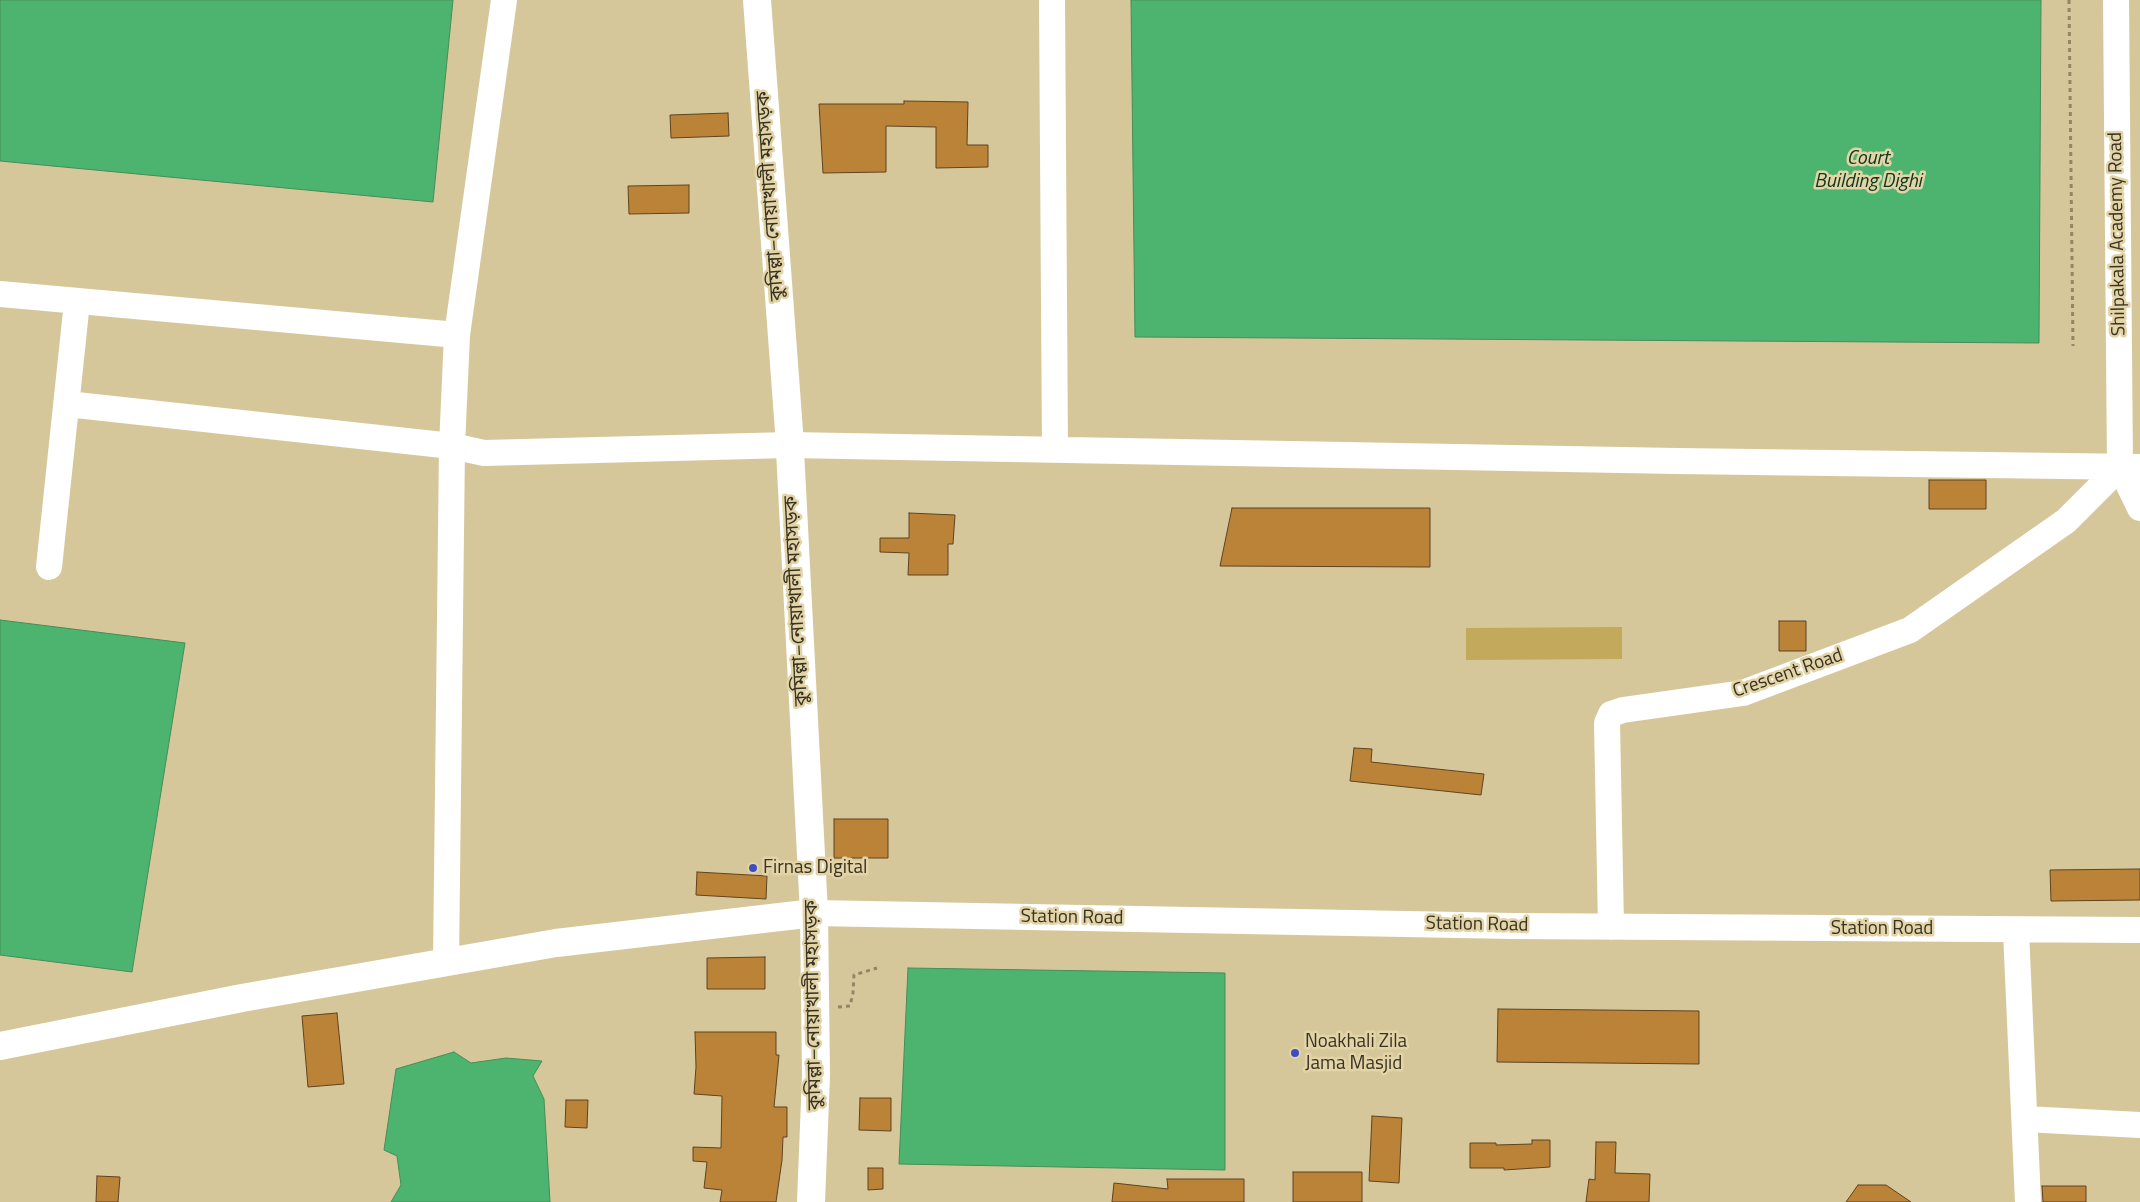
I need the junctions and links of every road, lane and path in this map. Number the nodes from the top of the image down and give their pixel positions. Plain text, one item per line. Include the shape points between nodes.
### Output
1 (504, 0) edge
2 (757, 0) edge
3 (1052, 0) edge
4 (2068, 0) edge
5 (2116, 0) edge
6 (0, 294) edge
7 (77, 302) junction
8 (457, 334) junction
9 (2073, 346) dead end
10 (67, 404) junction
11 (789, 444) junction
12 (452, 446) junction
13 (1055, 450) junction
14 (2130, 467) edge
15 (2140, 508) edge
16 (49, 567) dead end
17 (814, 913) junction
18 (1610, 927) junction
19 (2140, 930) edge
20 (2016, 931) junction
21 (446, 962) junction
22 (877, 968) dead end
23 (815, 1006) junction
24 (0, 1046) edge
25 (2025, 1119) junction
26 (2140, 1125) edge
27 (811, 1202) edge
28 (2028, 1202) edge

1 - 8 street
2 - 11 main road, কুমিল্লা–নোয়াখালী মহাসড়ক
3 - 13 street
4 - 9 path
5 - 14 street, Shilpakala Academy Road
6 - 7 street
7 - 8 street
7 - 10 street
8 - 12 street
10 - 12 street
10 - 16 street
11 - 12 street via 484,454
11 - 13 street
11 - 17 main road, কুমিল্লা–নোয়াখালী মহাসড়ক
12 - 21 street
13 - 14 street
14 - 15 street
14 - 18 street, Crescent Road via 2066,520 1910,630 1743,694 1610,714 1607,723
17 - 18 street, Station Road
17 - 21 main road via 556,943
17 - 23 main road, কুমিল্লা–নোয়াখালী মহাসড়ক
18 - 20 street, Station Road
19 - 20 street, Station Road
20 - 25 street
21 - 24 main road
22 - 23 path via 854,974 850,1006
23 - 27 main road, কুমিল্লা–নোয়াখালী মহাসড়ক
25 - 26 street
25 - 28 street

